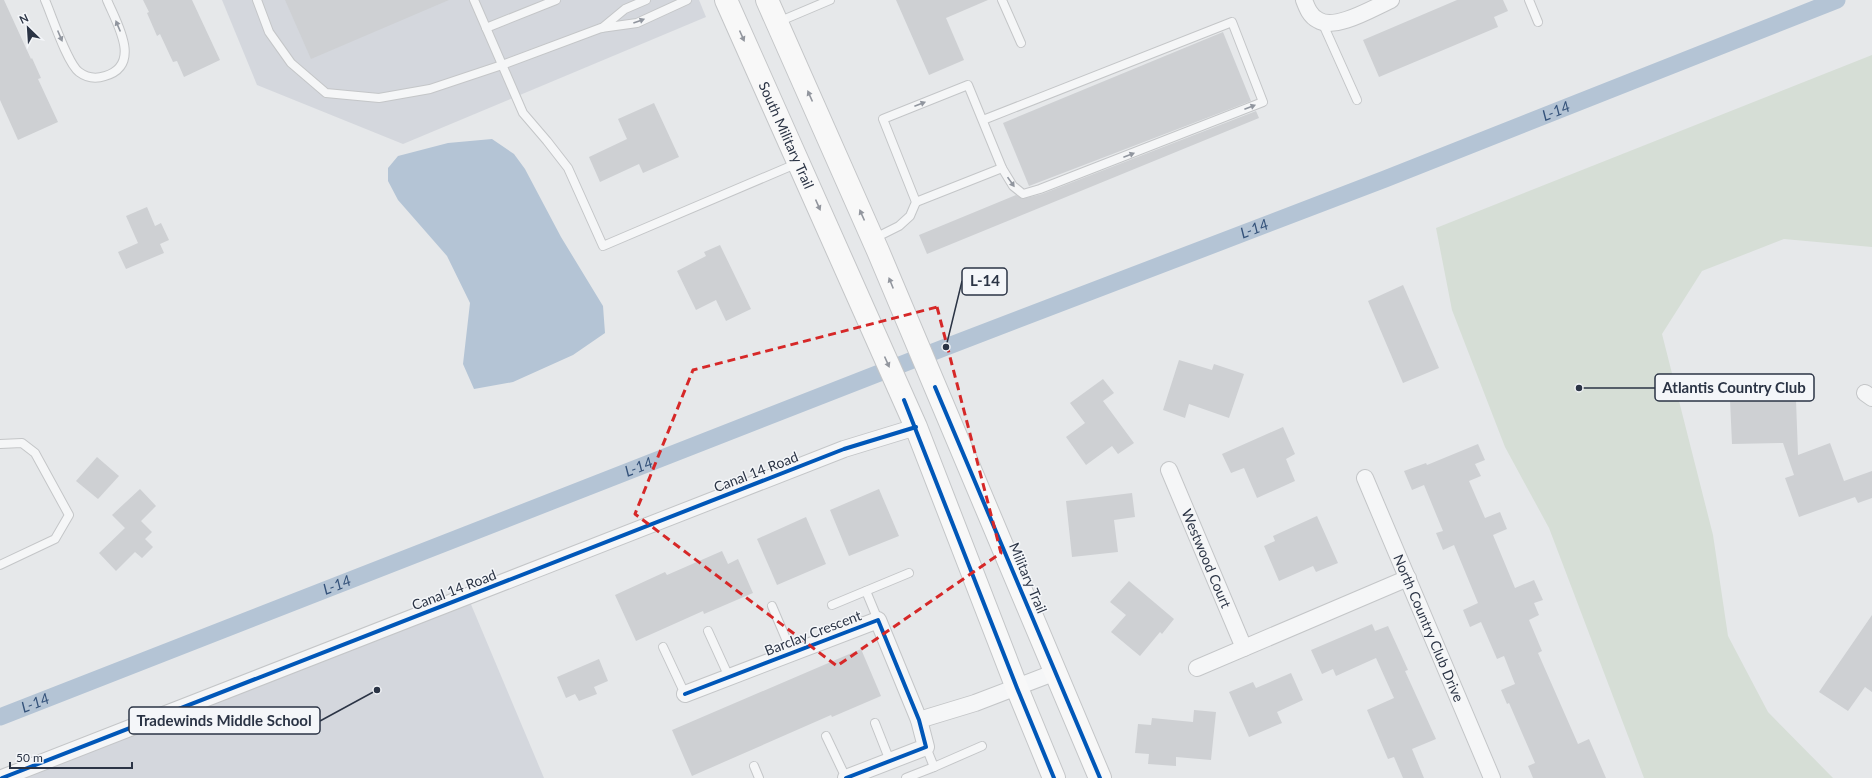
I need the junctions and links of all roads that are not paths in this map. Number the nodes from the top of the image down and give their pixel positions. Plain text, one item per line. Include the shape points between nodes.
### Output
1 (45, 0) edge
2 (107, 0) edge
3 (257, 0) edge
4 (474, 0) edge
5 (556, 0) edge
6 (646, 0) edge
7 (687, 0) edge
8 (726, 0) edge
9 (830, 0) edge
10 (1002, 0) edge
11 (1304, 0) edge
12 (1391, 0) edge
13 (1529, 0) edge
14 (767, 8) edge
15 (1322, 22) junction
16 (1538, 22) dead end
17 (486, 28) junction
18 (601, 28) junction
19 (1021, 43) dead end
20 (502, 65) junction
21 (1357, 100) dead end
22 (983, 120) junction
23 (799, 162) junction
24 (1002, 168) junction
25 (916, 202) junction
26 (875, 245) junction
27 (916, 427) junction
28 (0, 444) edge
29 (1169, 470) dead end
30 (1365, 478) dead end
31 (0, 565) edge
32 (909, 573) dead end
33 (1408, 578) junction
34 (866, 591) junction
35 (832, 605) dead end
36 (772, 606) dead end
37 (878, 620) junction
38 (708, 631) dead end
39 (663, 647) dead end
40 (1244, 648) junction
41 (792, 653) junction
42 (1197, 668) dead end
43 (1056, 672) junction
44 (730, 677) junction
45 (1017, 688) junction
46 (685, 694) joint
47 (919, 720) junction
48 (874, 723) dead end
49 (826, 736) dead end
50 (982, 746) dead end
51 (926, 747) junction
52 (890, 761) junction
53 (754, 766) dead end
54 (934, 767) junction
55 (2, 778) edge
56 (759, 778) edge
57 (846, 778) edge
58 (906, 778) edge
59 (1054, 778) edge
60 (1100, 778) edge
61 (1492, 778) edge

1 -> 2 lane via 71,62 78,72 88,77 99,78 110,75 119,67 126,48
3 - 20 lane via 269,32 291,63 326,93 379,98 430,89
4 - 17 lane
5 - 17 lane
6 - 18 lane via 625,9
18 -> 7 lane via 637,23
8 -> 23 main road, South Military Trail
9 - 14 lane
10 - 19 lane
11 - 15 street via 1309,12
12 - 15 street via 1341,22
13 - 16 lane
26 -> 14 main road
15 - 21 lane
17 - 20 lane
18 - 20 lane
20 - 23 lane via 523,113 568,168 603,246
22 - 24 lane
24 -> 22 lane via 1013,186 1023,194 1263,102 1232,22
25 -> 22 lane via 883,118 968,85
23 -> 27 main road, South Military Trail
24 - 25 lane
25 - 26 lane via 910,216
43 -> 26 main road, Military Trail
27 - 45 main road
27 - 55 street, Canal 14 Road via 844,449
28 - 31 lane via 22,443 35,453 69,515 55,539
29 - 40 street, Westwood Court
30 - 33 street, North Country Club Drive
32 - 34 lane
33 - 40 street
33 - 61 street, North Country Club Drive
34 - 35 lane
34 - 37 lane
36 - 41 lane
37 - 41 street, Barclay Crescent
37 - 47 street, Barclay Crescent
38 - 44 lane
39 - 46 lane
40 - 42 street
41 - 44 street, Barclay Crescent
43 - 45 street
43 - 60 main road, Military Trail
44 - 46 street, Barclay Crescent
45 - 47 street
45 - 59 main road
47 - 51 street, Barclay Crescent
48 - 52 lane
49 - 57 lane
50 - 54 lane
51 - 52 street
51 - 54 lane
52 - 57 street
53 - 56 lane
54 - 58 lane

